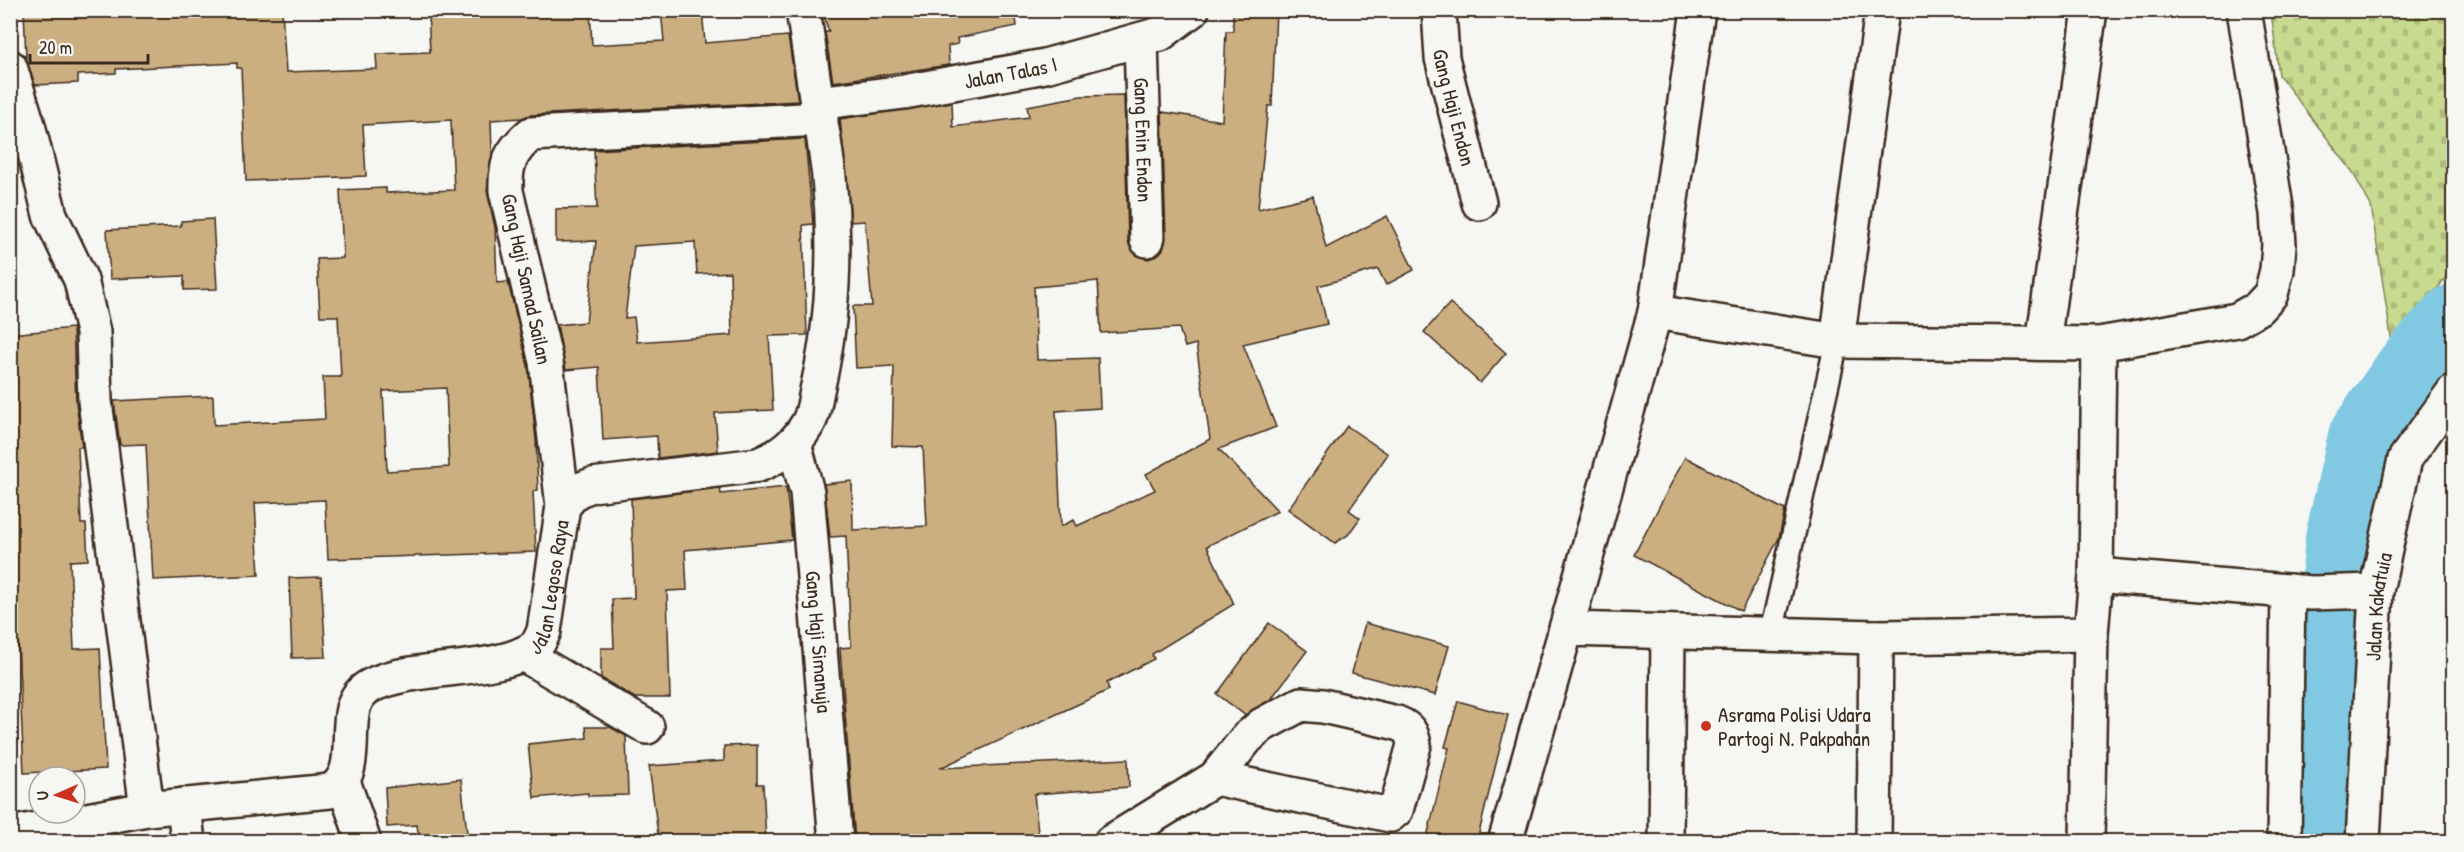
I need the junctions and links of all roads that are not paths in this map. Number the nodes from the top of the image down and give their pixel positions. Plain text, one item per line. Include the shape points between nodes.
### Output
1 (803, 10) edge
2 (1192, 10) edge
3 (1439, 10) edge
4 (1698, 10) edge
5 (1882, 10) edge
6 (2090, 10) edge
7 (2244, 10) edge
8 (1141, 41) junction
9 (10, 67) edge
10 (819, 111) junction
11 (1479, 203) dead end
12 (1148, 240) dead end
13 (1655, 312) junction
14 (1837, 341) junction
15 (2043, 343) junction
16 (2099, 344) junction
17 (2454, 391) edge
18 (794, 443) junction
19 (563, 506) junction
20 (2096, 575) junction
21 (2369, 591) junction
22 (2300, 592) junction
23 (1566, 629) junction
24 (1668, 632) junction
25 (1771, 634) junction
26 (2091, 634) junction
27 (1876, 637) junction
28 (523, 654) junction
29 (647, 727) dead end
30 (1215, 778) junction
31 (343, 781) junction
32 (184, 806) junction
33 (147, 809) junction
34 (10, 834) edge
35 (188, 842) edge
36 (364, 842) edge
37 (836, 842) edge
38 (1111, 842) edge
39 (1505, 842) edge
40 (1666, 842) edge
41 (1874, 842) edge
42 (2087, 842) edge
43 (2284, 842) edge
44 (2363, 842) edge

1 - 10 street, Jalan Legoso Raya
2 - 8 street, Jalan Talas I via 1160,34
3 - 11 street, Gang Haji Endon via 1442,58
4 - 13 street
5 - 14 street
6 - 15 street
7 - 16 street via 2277,213 2279,245 2271,294 2258,308 2236,320
8 - 10 street, Jalan Talas I via 1045,66
8 - 12 street, Gang Enin Endon
9 - 33 street via 50,215 81,280 93,332 95,400
10 - 18 street, Jalan Legoso Raya via 830,164 832,296 827,344 809,424
10 - 19 street, Gang Haji Samad Sailan via 531,134 516,146 505,170 506,191 546,362
13 - 14 street
13 - 23 street
14 - 15 street
14 - 25 lane
15 - 16 street
16 - 20 street
17 - 21 street, Jalan Kakatuia via 2405,459
18 - 19 street, Jalan Legoso Raya via 759,465 592,485 576,491
18 - 37 street, Gang Haji Simanuja via 807,492
19 - 28 street, Jalan Legoso Raya via 544,632 537,646
20 - 22 street
20 - 26 street
21 - 22 street
21 - 44 street, Jalan Kakatuia
22 - 43 street
23 - 24 street
23 - 39 street
24 - 25 street
24 - 40 street
25 - 27 street
26 - 27 street
26 - 42 street
27 - 41 street
28 - 29 street
28 - 31 street, Jalan Legoso Raya via 384,681 360,693 354,705
30 - 30 street via 1246,738 1301,704 1397,723 1413,735 1414,745 1396,810 1390,815
30 - 38 street
31 - 32 street via 330,791
31 - 36 street
32 - 33 street
32 - 35 street
33 - 34 street

